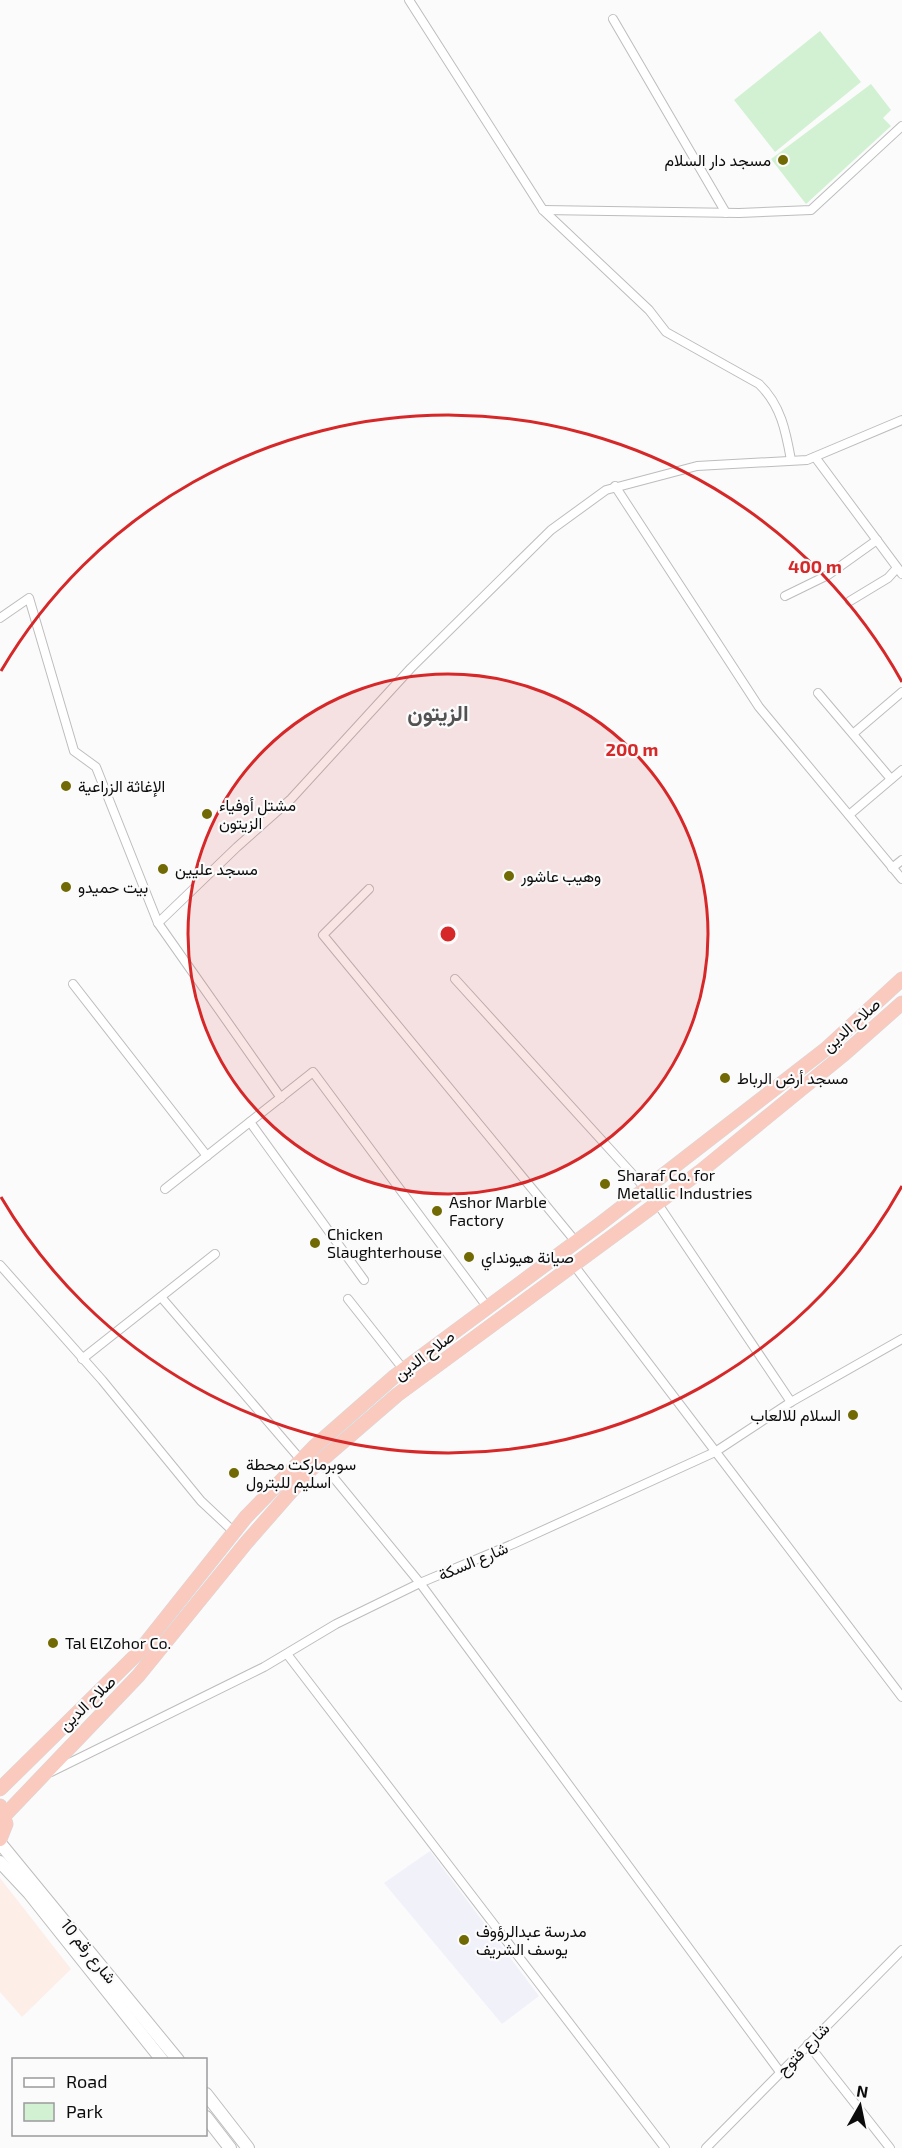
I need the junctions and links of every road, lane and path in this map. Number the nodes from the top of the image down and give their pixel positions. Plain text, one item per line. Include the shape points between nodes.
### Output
1 (409, 0) edge
2 (614, 19) dead end
3 (902, 126) edge
4 (543, 210) junction
5 (726, 213) junction
6 (902, 420) edge
7 (815, 457) junction
8 (791, 460) junction
9 (615, 486) junction
10 (877, 540) junction
11 (900, 571) edge
12 (785, 596) dead end
13 (850, 601) dead end
14 (0, 618) edge
15 (902, 692) edge
16 (818, 693) dead end
17 (854, 733) junction
18 (902, 770) edge
19 (891, 779) junction
20 (849, 815) junction
21 (902, 860) edge
22 (892, 868) junction
23 (902, 879) edge
24 (369, 889) dead end
25 (158, 923) junction
26 (455, 979) dead end
27 (902, 979) edge
28 (73, 984) dead end
29 (902, 1004) edge
30 (280, 1098) junction
31 (250, 1122) junction
32 (207, 1156) junction
33 (165, 1189) dead end
34 (646, 1190) junction
35 (658, 1204) junction
36 (576, 1242) junction
37 (215, 1254) dead end
38 (573, 1264) junction
39 (0, 1265) edge
40 (364, 1280) dead end
41 (161, 1297) junction
42 (348, 1299) dead end
43 (488, 1308) junction
44 (902, 1339) edge
45 (82, 1359) junction
46 (404, 1370) junction
47 (791, 1401) junction
48 (715, 1452) junction
49 (301, 1460) junction
50 (320, 1461) junction
51 (234, 1532) junction
52 (420, 1583) junction
53 (287, 1654) junction
54 (902, 1697) edge
55 (40, 1777) junction
56 (0, 1789) edge
57 (2, 1810) edge
58 (0, 1841) edge
59 (0, 1862) edge
60 (902, 1950) edge
61 (808, 2044) junction
62 (160, 2058) edge
63 (176, 2058) edge
64 (780, 2072) junction
65 (207, 2095) edge
66 (207, 2118) edge
67 (230, 2148) edge
68 (248, 2148) edge
69 (665, 2148) edge
70 (706, 2148) edge
71 (890, 2148) edge

1 - 4 street
2 - 5 street
3 - 5 street via 811,210
4 - 5 street
4 - 8 street via 649,310 666,332 769,393 786,432
6 - 7 street
7 - 8 street
7 - 10 street
8 - 9 street via 698,466
9 - 20 street via 759,707
9 - 25 street via 551,530 411,668 291,799
10 - 11 street
10 - 12 street via 828,575
11 - 13 street
14 - 25 street via 29,598 74,752 96,767
15 - 17 street
16 - 17 street
17 - 19 street
18 - 19 street
19 - 20 street
20 - 22 street
21 - 22 street
22 - 23 street
24 - 36 street via 323,935
25 - 30 street
26 - 34 street
27 - 34 highway, صلاح الدين via 826,1049
28 - 32 street
29 - 35 highway, صلاح الدين
30 - 31 street
30 - 43 street via 313,1072
31 - 32 street
31 - 40 street
32 - 33 street
34 - 36 highway, صلاح الدين
35 - 38 highway, صلاح الدين
35 - 47 street
36 - 43 highway, صلاح الدين
37 - 41 street
38 - 48 street
38 - 50 highway, صلاح الدين via 397,1395
39 - 45 street
41 - 45 street
41 - 49 street
42 - 46 street
43 - 46 highway, صلاح الدين
44 - 47 street, شارع السكة
45 - 51 street via 201,1501
46 - 49 highway, صلاح الدين
47 - 48 street, شارع السكة
48 - 52 street, شارع السكة
48 - 54 street
49 - 51 highway, صلاح الدين
50 - 52 street
50 - 55 highway, صلاح الدين via 246,1543 138,1676
51 - 56 highway, صلاح الدين via 138,1653
52 - 53 street, شارع السكة via 336,1624
52 - 64 street
53 - 55 street, شارع السكة
53 - 69 street
55 - 57 highway, صلاح الدين
57 - 58 highway via 6,1824
58 - 63 main road, شارع رقم 10
59 - 62 main road, شارع رقم 10
60 - 61 street, شارع فتوح
61 - 64 street, شارع فتوح
61 - 71 street
64 - 70 street, شارع فتوح
65 - 68 main road
66 - 67 main road

